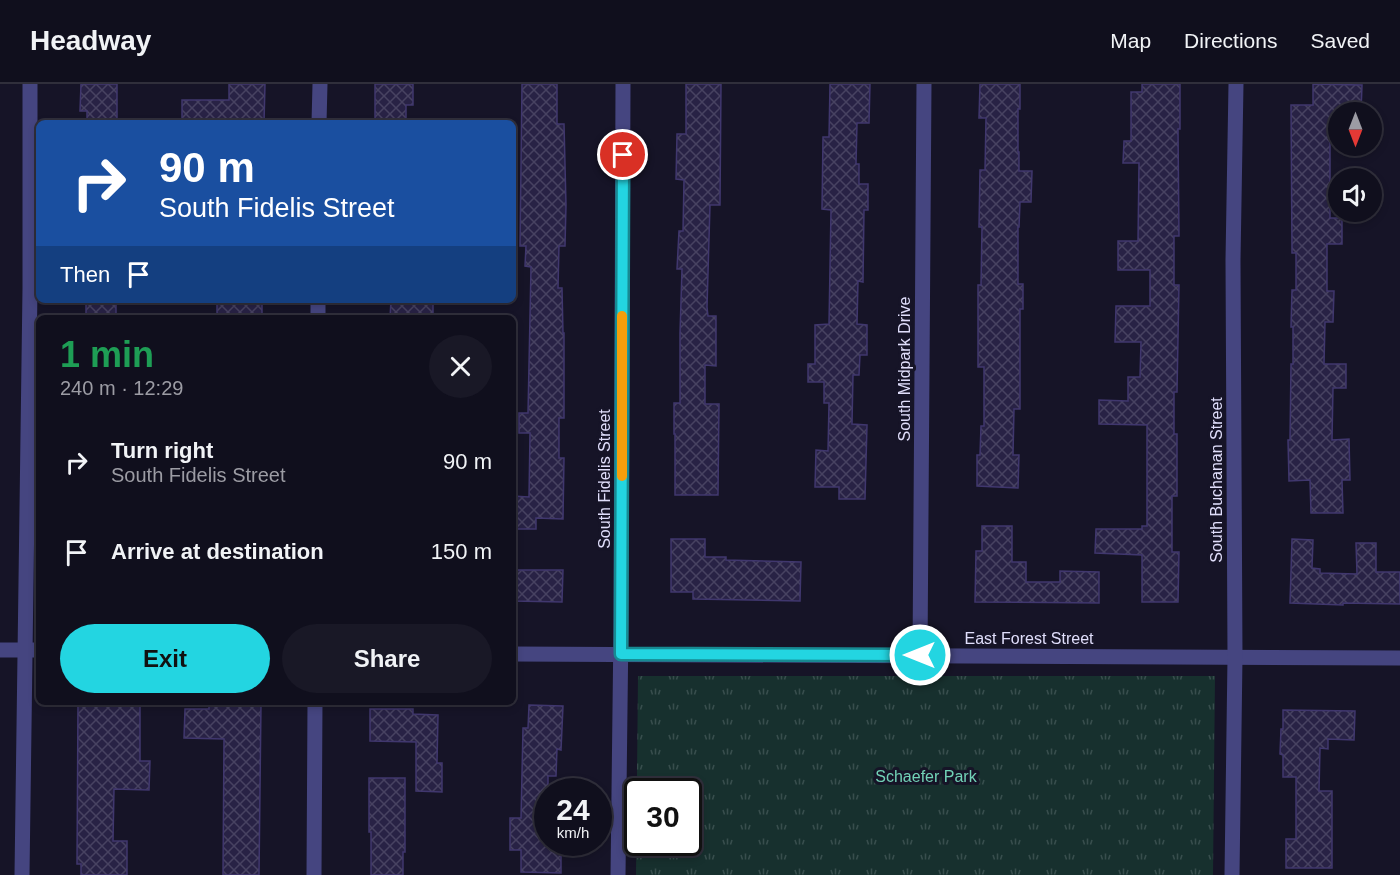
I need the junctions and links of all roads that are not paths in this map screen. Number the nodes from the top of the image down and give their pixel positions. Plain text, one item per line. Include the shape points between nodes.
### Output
1 (30, 84) edge
2 (320, 84) edge
3 (623, 84) edge
4 (924, 84) edge
5 (1236, 84) edge
6 (319, 120) edge
7 (0, 650) edge
8 (32, 650) edge
9 (516, 654) edge
10 (621, 654) junction
11 (920, 655) junction
12 (1235, 657) junction
13 (1400, 658) edge
14 (315, 705) edge
15 (22, 875) edge
16 (314, 875) edge
17 (618, 875) edge
18 (1232, 875) edge

1 - 8 street
2 - 6 street
3 - 10 street, South Fidelis Street
4 - 11 street, South Midpark Drive
5 - 12 street, South Buchanan Street
7 - 8 street
8 - 15 street
9 - 10 street, East Forest Street
10 - 11 street, East Forest Street
10 - 17 street, South Fidelis Street
11 - 12 street, East Forest Street
12 - 13 street, East Forest Street
12 - 18 street, South Buchanan Street
14 - 16 street

